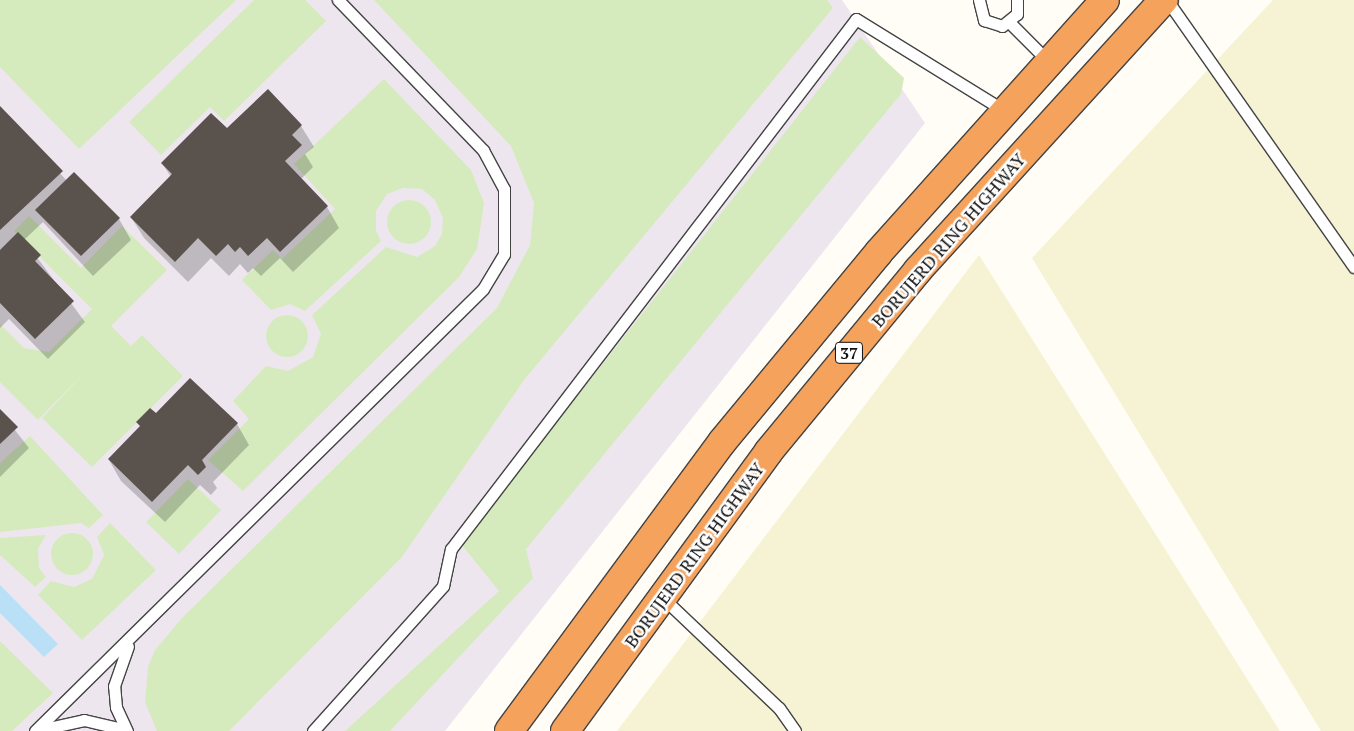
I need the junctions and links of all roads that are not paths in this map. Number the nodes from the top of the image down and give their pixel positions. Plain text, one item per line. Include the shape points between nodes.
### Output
1 (338, 0) edge
2 (979, 0) edge
3 (1017, 0) edge
4 (1105, 0) edge
5 (1164, 0) edge
6 (1167, 0) edge
7 (1088, 12) edge
8 (1009, 22) junction
9 (1049, 62) junction
10 (1005, 111) junction
11 (1354, 267) edge
12 (663, 598) junction
13 (138, 632) junction
14 (126, 730) edge
15 (35, 731) edge
16 (313, 731) edge
17 (509, 731) edge
18 (565, 731) edge
19 (795, 731) edge

1 - 13 lane via 483,150 504,189 504,254 483,289
2 - 8 lane via 980,14 989,24
3 - 8 lane via 1017,14
4 - 7 highway, 37
5 - 12 highway, BORUJERD RING HIGHWAY / 37 via 918,270 769,451
6 - 11 lane
7 - 9 highway, 37
8 - 9 lane
9 - 10 highway, 37
10 - 16 lane via 856,19 451,548 443,586
10 - 17 highway, 37 via 879,252 722,442
12 - 18 highway, BORUJERD RING HIGHWAY / 37
12 - 19 lane via 779,708
13 - 14 lane via 118,666 114,686 116,707
13 - 15 lane
14 - 15 lane via 84,720

